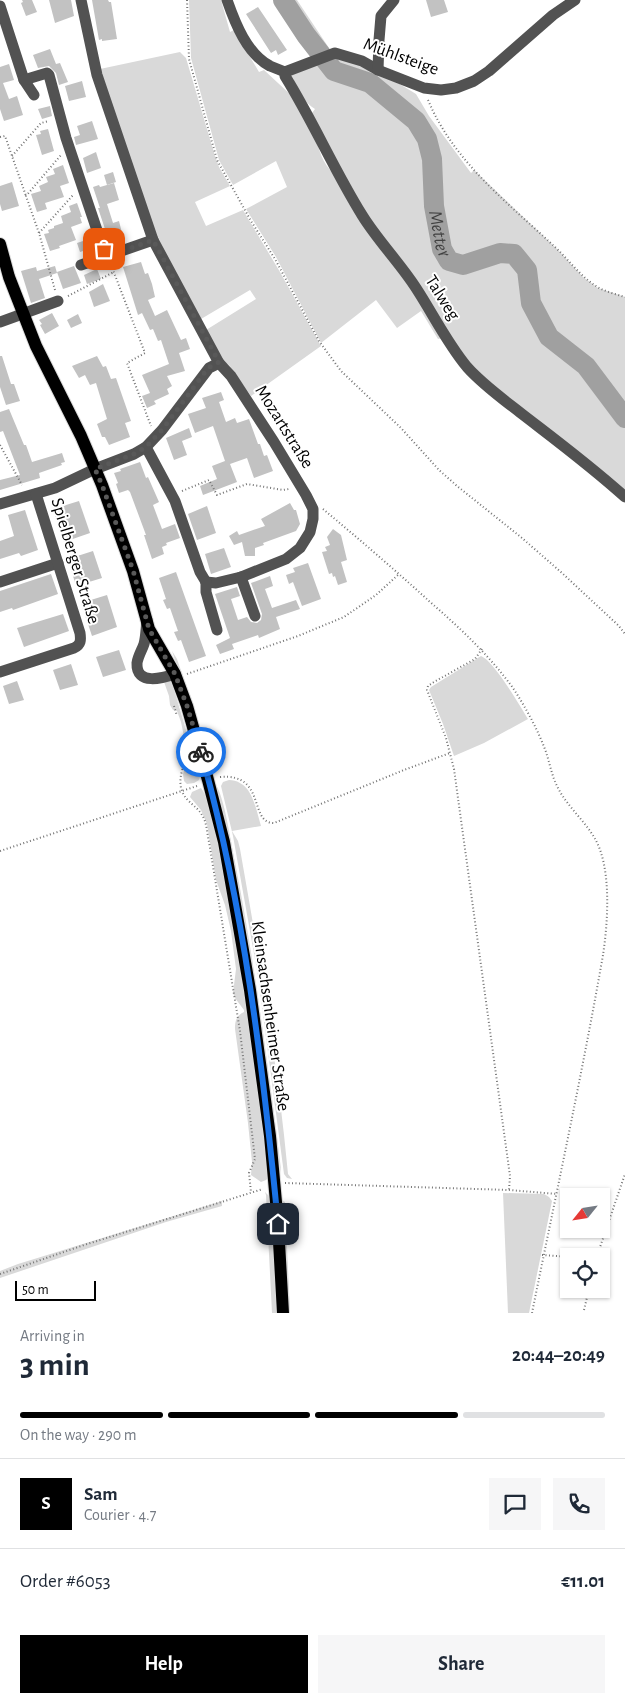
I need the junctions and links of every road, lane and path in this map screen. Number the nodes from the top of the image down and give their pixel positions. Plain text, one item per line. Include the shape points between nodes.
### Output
1 (81, 0) edge
2 (187, 0) edge
3 (227, 0) edge
4 (394, 0) edge
5 (575, 0) edge
6 (0, 6) edge
7 (378, 70) junction
8 (289, 71) junction
9 (24, 80) junction
10 (424, 88) junction
11 (34, 95) dead end
12 (61, 117) junction
13 (0, 137) edge
14 (69, 146) junction
15 (12, 156) junction
16 (82, 184) junction
17 (26, 196) junction
18 (39, 233) junction
19 (153, 240) junction
20 (0, 244) edge
21 (106, 257) junction
22 (81, 265) dead end
23 (114, 272) junction
24 (625, 297) edge
25 (58, 301) junction
26 (23, 315) junction
27 (0, 322) edge
28 (219, 362) junction
29 (155, 437) junction
30 (0, 445) edge
31 (146, 447) junction
32 (95, 469) junction
33 (300, 484) junction
34 (173, 495) junction
35 (31, 496) junction
36 (625, 497) edge
37 (0, 504) edge
38 (323, 508) dead end
39 (58, 564) junction
40 (399, 574) junction
41 (241, 577) junction
42 (0, 582) edge
43 (206, 582) junction
44 (255, 616) dead end
45 (147, 620) junction
46 (217, 630) dead end
47 (625, 634) edge
48 (482, 649) junction
49 (0, 672) edge
50 (180, 674) junction
51 (173, 704) dead end
52 (178, 722) dead end
53 (183, 739) dead end
54 (450, 754) junction
55 (208, 780) junction
56 (182, 791) junction
57 (0, 852) edge
58 (625, 1174) edge
59 (275, 1185) junction
60 (509, 1190) junction
61 (251, 1192) junction
62 (557, 1194) junction
63 (600, 1248) edge
64 (542, 1255) junction
65 (560, 1256) edge
66 (0, 1274) edge
67 (587, 1298) edge
68 (584, 1310) dead end
69 (283, 1313) edge
70 (532, 1313) edge

1 - 19 street, Mozartstraße via 97,75
2 - 47 path via 189,59 217,160 319,341 341,371 401,428 439,470 555,567
3 - 8 street via 255,54 269,66
4 - 7 street via 382,16
5 - 10 street, Mühlsteige via 474,81 456,88
6 - 9 street
7 - 8 street, Mühlsteige via 335,53
7 - 10 street, Mühlsteige
8 - 36 street, Talweg via 285,76 362,215 415,286 450,345 468,368
9 - 11 street
9 - 12 street via 49,75
10 - 24 path via 434,114 472,169 583,277 598,288
12 - 14 street
12 - 15 path via 41,123
13 - 15 path via 5,136
14 - 16 street
14 - 17 path
15 - 17 path
16 - 18 path
16 - 21 street
17 - 18 path
18 - 25 path
19 - 21 street
19 - 28 street, Mozartstraße
20 - 26 main road, Kleinsachsenheimer Straße
21 - 22 street
21 - 23 path
23 - 25 path
23 - 29 path via 145,353 127,363
25 - 26 street
26 - 27 street
26 - 32 main road, Kleinsachsenheimer Straße
28 - 29 street via 208,368
28 - 33 street, Mozartstraße
29 - 31 street
30 - 35 path
31 - 32 street
31 - 34 street
32 - 35 street
32 - 45 main road, Kleinsachsenheimer Straße via 133,570
33 - 34 path via 283,490 247,484 217,494 209,480
33 - 41 street, Mozartstraße via 313,509 310,532 300,548 286,559
34 - 43 street
35 - 37 street
35 - 39 street, Spielberger Straße
38 - 40 path
39 - 42 street
39 - 49 street, Spielberger Straße via 80,633 79,644
40 - 48 path
40 - 50 path via 376,596 344,617 298,636
41 - 43 street, Mozartstraße
41 - 44 street
43 - 46 street
45 - 50 main road, Kleinsachsenheimer Straße via 159,648
45 - 50 street via 144,645 137,662 140,672 157,680
48 - 54 path via 475,658 428,686
48 - 62 path via 513,688 528,714 540,736 556,786 595,839 605,866 606,935
50 - 55 main road, Kleinsachsenheimer Straße
51 - 52 path
53 - 56 path via 187,754 180,779
54 - 55 path via 274,823 268,823 260,814 253,793 245,782 226,777
54 - 60 path via 510,1176
55 - 56 path
55 - 59 main road, Kleinsachsenheimer Straße via 224,842 250,990
56 - 57 path
56 - 61 path via 202,815 211,852 242,1040 255,1158 250,1173
58 - 63 path
59 - 60 path via 306,1183
59 - 61 path
59 - 69 main road, Kleinsachsenheimer Straße
60 - 62 path
61 - 66 path
62 - 64 path
64 - 65 path
64 - 70 path
67 - 68 path

